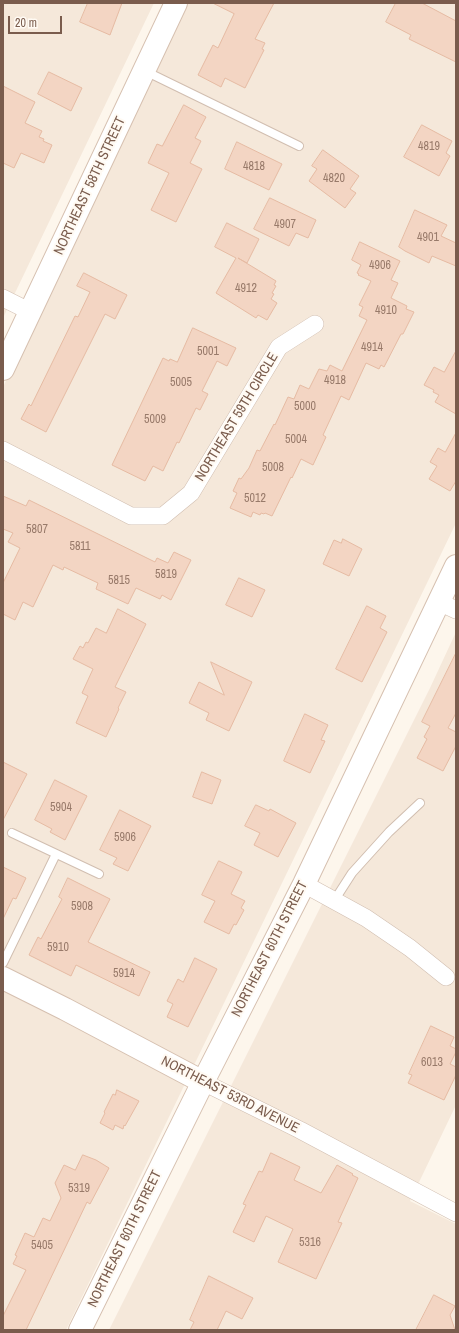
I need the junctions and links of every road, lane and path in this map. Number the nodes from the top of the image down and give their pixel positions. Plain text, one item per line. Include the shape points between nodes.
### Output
1 (176, 3) edge
2 (145, 70) junction
3 (299, 146) dead end
4 (3, 298) edge
5 (31, 312) junction
6 (316, 324) dead end
7 (3, 369) edge
8 (3, 450) edge
9 (456, 566) edge
10 (448, 606) edge
11 (420, 803) dead end
12 (12, 833) dead end
13 (56, 854) junction
14 (99, 874) dead end
15 (304, 884) junction
16 (334, 901) junction
17 (3, 963) edge
18 (446, 977) dead end
19 (3, 978) edge
20 (203, 1082) junction
21 (456, 1214) edge
22 (80, 1330) edge

1 - 2 street, NORTHEAST 58TH STREET
2 - 3 lane
2 - 5 street, NORTHEAST 58TH STREET
4 - 5 street
5 - 7 street, NORTHEAST 58TH STREET
6 - 8 street, NORTHEAST 59TH CIRCLE via 279,347 191,493 163,516 131,516
9 - 10 street, NORTHEAST 60TH STREET
10 - 15 street, NORTHEAST 60TH STREET
11 - 16 lane via 352,872
12 - 13 lane
13 - 14 lane
13 - 17 lane
15 - 16 street
15 - 20 street, NORTHEAST 60TH STREET
16 - 18 street via 366,918
19 - 20 street, NORTHEAST 53RD AVENUE
20 - 21 street, NORTHEAST 53RD AVENUE via 300,1130
20 - 22 street, NORTHEAST 60TH STREET

